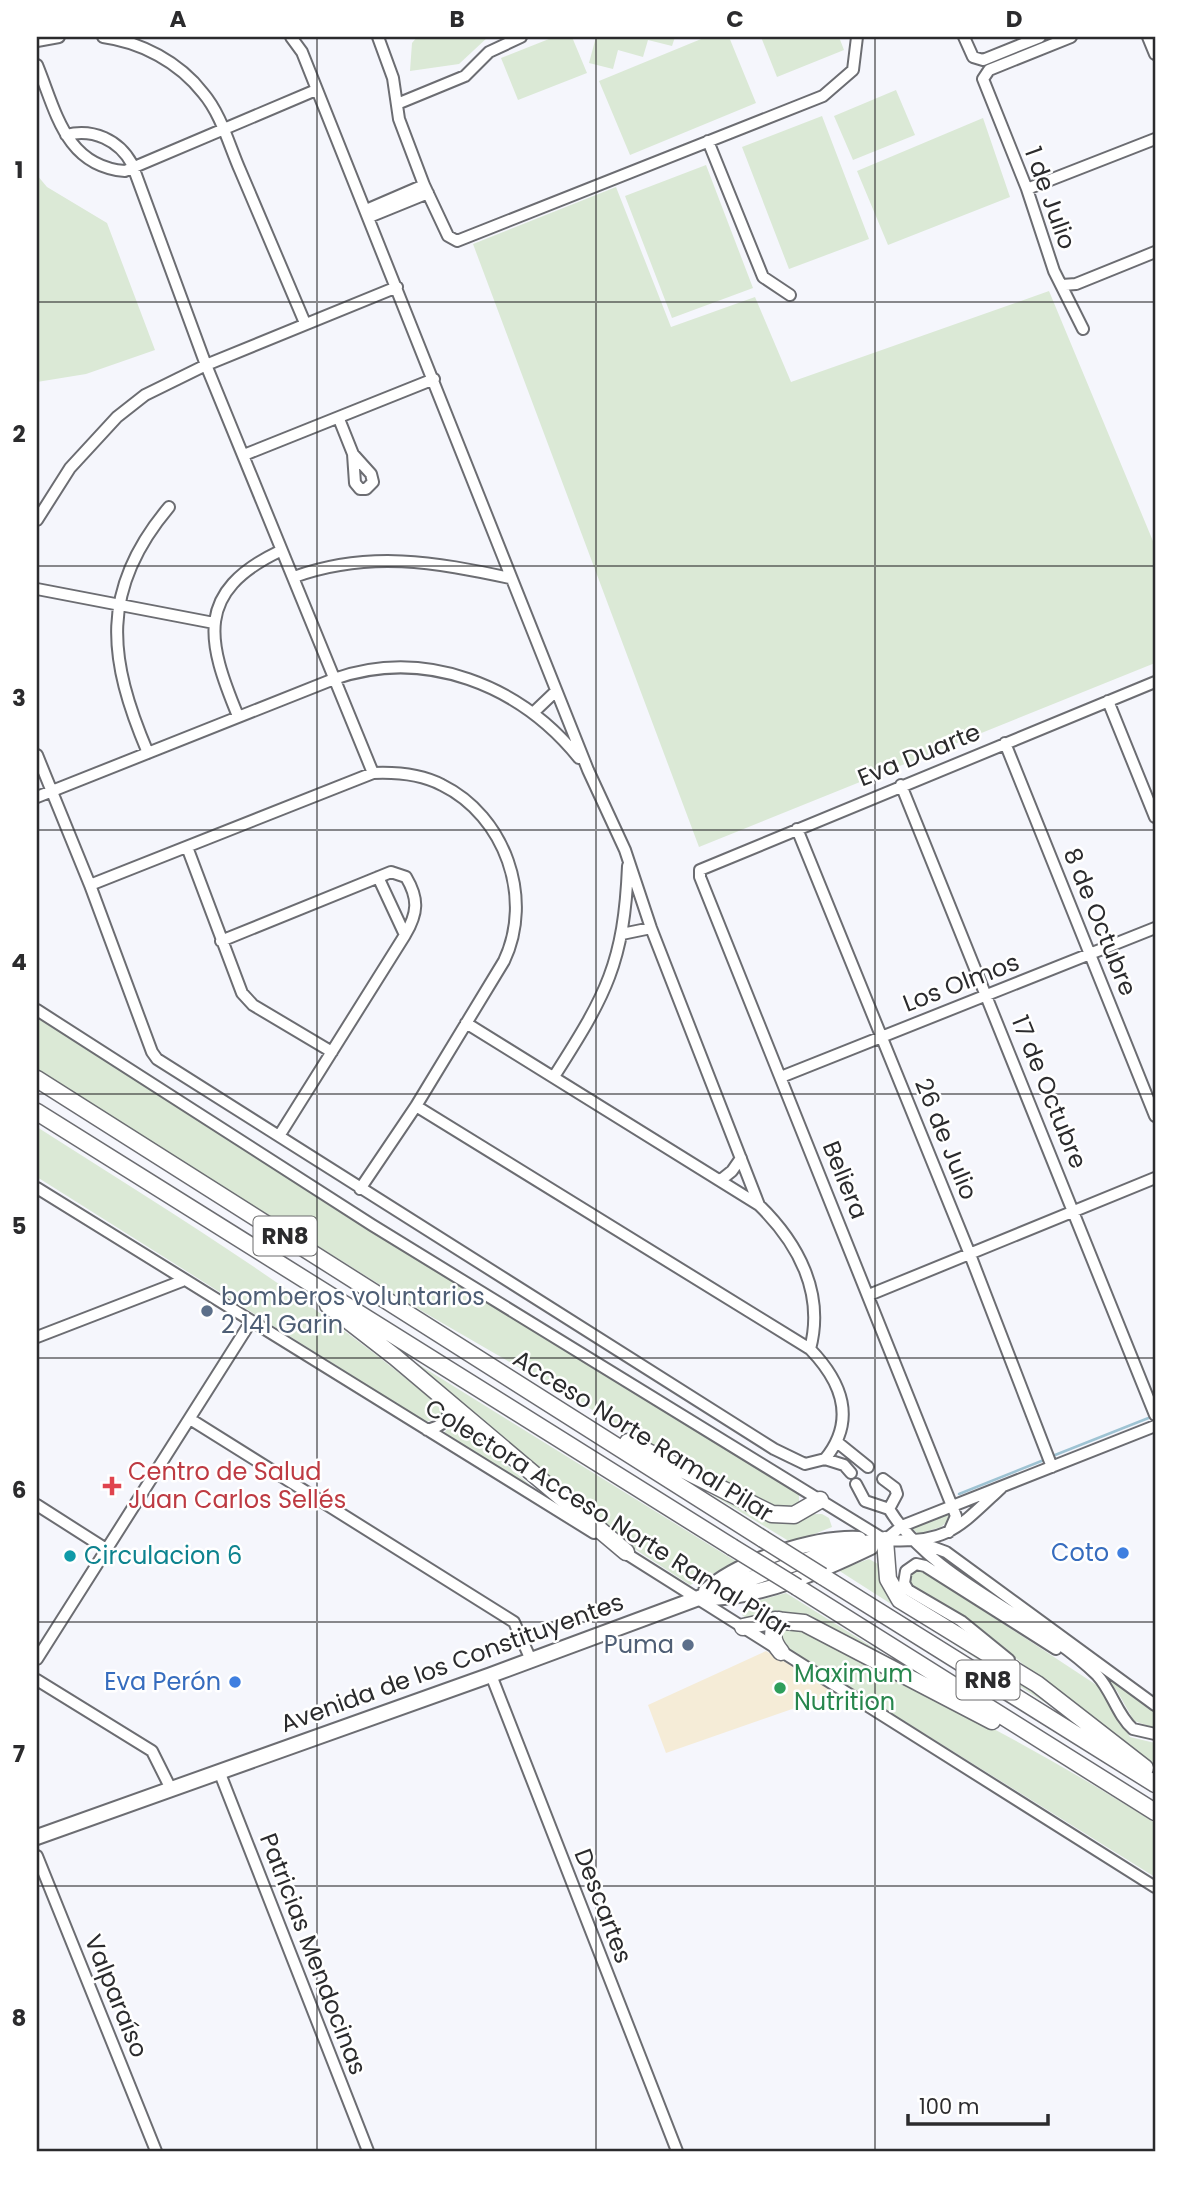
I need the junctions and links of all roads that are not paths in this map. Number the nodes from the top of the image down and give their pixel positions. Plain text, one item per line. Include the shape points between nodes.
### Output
1 (59, 37) edge
2 (103, 37) edge
3 (291, 37) edge
4 (296, 37) edge
5 (378, 37) edge
6 (521, 37) edge
7 (858, 37) edge
8 (964, 37) edge
9 (1040, 37) edge
10 (1071, 37) edge
11 (1148, 37) edge
12 (37, 41) edge
13 (302, 52) junction
14 (1155, 54) edge
15 (37, 65) edge
16 (316, 90) junction
17 (397, 104) junction
18 (222, 128) junction
19 (66, 135) junction
20 (1155, 139) edge
21 (708, 141) junction
22 (134, 169) junction
23 (426, 189) junction
24 (1027, 189) junction
25 (368, 214) junction
26 (1155, 252) edge
27 (1062, 285) junction
28 (397, 287) junction
29 (790, 295) dead end
30 (305, 323) junction
31 (1083, 329) dead end
32 (206, 365) junction
33 (434, 379) junction
34 (339, 419) junction
35 (353, 454) dead end
36 (244, 455) junction
37 (169, 507) dead end
38 (37, 520) edge
39 (280, 551) junction
40 (295, 578) junction
41 (510, 578) junction
42 (37, 589) edge
43 (119, 605) junction
44 (215, 623) junction
45 (334, 678) junction
46 (1155, 682) edge
47 (556, 691) junction
48 (1108, 701) junction
49 (534, 712) junction
50 (238, 716) junction
51 (1005, 743) junction
52 (148, 753) junction
53 (37, 755) edge
54 (587, 770) junction
55 (373, 773) junction
56 (901, 785) junction
57 (51, 790) junction
58 (37, 797) edge
59 (1155, 817) edge
60 (797, 828) junction
61 (187, 847) junction
62 (629, 860) junction
63 (700, 870) joint
64 (377, 877) junction
65 (90, 885) junction
66 (651, 928) junction
67 (1155, 928) edge
68 (622, 934) junction
69 (405, 935) junction
70 (221, 941) junction
71 (1091, 955) junction
72 (987, 996) junction
73 (37, 1010) edge
74 (466, 1023) junction
75 (882, 1037) junction
76 (332, 1052) junction
77 (555, 1075) junction
78 (781, 1077) junction
79 (37, 1079) edge
80 (416, 1106) junction
81 (37, 1112) edge
82 (1155, 1116) edge
83 (279, 1136) junction
84 (106, 1154) junction
85 (741, 1158) junction
86 (722, 1178) junction
87 (1155, 1178) edge
88 (37, 1188) edge
89 (359, 1189) junction
90 (759, 1205) junction
91 (1074, 1210) junction
92 (969, 1252) junction
93 (182, 1281) junction
94 (869, 1295) junction
95 (250, 1322) junction
96 (37, 1337) edge
97 (810, 1349) junction
98 (532, 1392) junction
99 (451, 1405) junction
100 (1154, 1412) edge
101 (190, 1419) junction
102 (1155, 1426) edge
103 (427, 1430) junction
104 (837, 1442) junction
105 (825, 1459) junction
106 (1050, 1461) junction
107 (867, 1467) dead end
108 (883, 1479) dead end
109 (1001, 1488) junction
110 (820, 1500) junction
111 (37, 1505) edge
112 (951, 1506) junction
113 (889, 1509) junction
114 (902, 1525) junction
115 (949, 1532) junction
116 (885, 1540) junction
117 (919, 1542) junction
118 (106, 1549) junction
119 (625, 1552) junction
120 (698, 1598) junction
121 (779, 1620) junction
122 (743, 1627) junction
123 (782, 1651) junction
124 (37, 1660) edge
125 (531, 1660) junction
126 (1080, 1662) junction
127 (491, 1675) junction
128 (37, 1680) edge
129 (1037, 1684) junction
130 (1155, 1705) edge
131 (1155, 1734) edge
132 (1077, 1763) junction
133 (219, 1772) junction
134 (1155, 1776) edge
135 (1155, 1784) edge
136 (171, 1789) junction
137 (1155, 1812) edge
138 (37, 1837) edge
139 (37, 1856) edge
140 (1155, 1887) edge
141 (156, 2151) edge
142 (368, 2151) edge
143 (677, 2151) edge

1 - 12 street
2 - 18 street via 140,46 178,68 205,94
3 - 13 street
4 - 13 street
5 - 17 street
6 - 17 street via 489,52 465,76
7 - 21 street via 855,65 830,91
8 - 9 street via 973,57 983,60
10 - 24 street, 1 de Julio via 989,70 983,79
11 - 14 street
13 - 16 street
15 - 19 street
16 - 18 street
16 - 25 street
17 - 23 street
18 - 22 street
18 - 30 street
19 - 22 street via 73,148 94,162 116,170
19 - 22 street via 87,132 103,137 128,156
20 - 24 street
21 - 23 street via 457,241 448,236
21 - 29 street via 764,277
22 - 32 street
23 - 25 street
24 - 27 street, 1 de Julio via 1040,235
25 - 28 street
26 - 27 street via 1076,284
27 - 31 street, 1 de Julio
28 - 30 street
28 - 33 street
30 - 32 street
32 - 36 street
32 - 38 street via 145,395 117,417 61,479
33 - 34 street
33 - 41 street
34 - 35 street
34 - 36 street
36 - 39 street
37 - 43 street via 133,559
39 - 40 street
39 - 44 street via 231,586 217,609
40 - 41 street via 342,563 401,561
40 - 45 street
41 - 47 street
42 - 43 street
43 - 44 street
43 - 52 street via 121,678
44 - 50 street via 218,665
45 - 49 street via 378,667 436,669 476,680
45 - 50 street
45 - 55 street
46 - 48 street, Eva Duarte
47 - 49 street
47 - 54 street
48 - 51 street, Eva Duarte
48 - 59 street
49 - 54 street
50 - 52 street
51 - 56 street, Eva Duarte
51 - 71 street, 8 de Octubre
52 - 57 street
53 - 57 street
54 - 62 street
55 - 61 street
55 - 74 street via 414,775 458,794 487,823 513,872 517,910 513,941
56 - 60 street, Eva Duarte
56 - 72 street, 17 de Octubre
57 - 58 street
57 - 65 street
60 - 63 street, Eva Duarte
60 - 75 street, 26 de Julio
61 - 65 street
61 - 70 street
62 - 66 street
62 - 68 street
63 - 78 street, Beliera
64 - 69 street
64 - 69 street via 398,872 409,882 417,912
64 - 70 street
65 - 83 street via 152,1052
66 - 68 street
66 - 85 street
67 - 71 street, Los Olmos
68 - 77 street via 606,991
69 - 76 street
70 - 76 street via 248,1000
71 - 72 street, Los Olmos
71 - 82 street, 8 de Octubre
72 - 75 street, Los Olmos
72 - 91 street, 17 de Octubre
73 - 110 street via 384,1232
74 - 77 street
74 - 80 street
75 - 78 street, Los Olmos
75 - 92 street, 26 de Julio
76 - 83 street
77 - 86 street
78 - 94 street, Beliera
79 - 98 highway, Acceso Norte Ramal Pilar / RN8
80 - 89 street
80 - 97 street
81 - 84 highway, Acceso Norte Ramal Pilar / RN8
83 - 89 street
84 - 99 highway via 339,1313
84 - 132 highway, Acceso Norte Ramal Pilar / RN8, bridge
85 - 86 street
85 - 90 street
86 - 90 street
87 - 91 street
88 - 93 street, Colectora Acceso Norte Ramal Pilar
89 - 105 street via 774,1449 805,1464
90 - 97 street via 791,1239 806,1271 815,1319
91 - 92 street
91 - 100 street, 17 de Octubre
92 - 94 street
92 - 106 street, 26 de Julio
93 - 95 street, Colectora Acceso Norte Ramal Pilar
93 - 96 street
94 - 112 street, Beliera
95 - 101 street
95 - 103 street, Colectora Acceso Norte Ramal Pilar
97 - 104 street via 834,1377 842,1400 844,1423
98 - 110 highway via 764,1511 794,1516
98 - 135 highway, Acceso Norte Ramal Pilar / RN8, bridge
99 - 103 street via 449,1417 440,1427
99 - 119 highway
101 - 118 street
101 - 125 street via 514,1622
102 - 106 street, Avenida de los Constituyentes
103 - 119 street, Colectora Acceso Norte Ramal Pilar
104 - 105 street
104 - 107 street
105 - 113 street via 844,1465 865,1501
106 - 109 street, Avenida de los Constituyentes
108 - 113 street via 897,1494
109 - 112 street, Avenida de los Constituyentes
109 - 115 street, Avenida de los Constituyentes
110 - 116 street
111 - 118 street
112 - 114 street, Avenida de los Constituyentes
112 - 115 street via 956,1516
113 - 114 street
114 - 116 street, Avenida de los Constituyentes
114 - 117 street
115 - 117 street, Avenida de los Constituyentes
116 - 117 street, Avenida de los Constituyentes
116 - 120 main road, Avenida de los Constituyentes via 852,1545
116 - 129 highway via 888,1579 900,1600
117 - 126 street via 933,1558
117 - 130 street via 946,1552
118 - 124 street
119 - 120 street, Colectora Acceso Norte Ramal Pilar
120 - 122 street, Colectora Acceso Norte Ramal Pilar
120 - 125 main road, Avenida de los Constituyentes
121 - 122 highway
121 - 123 highway via 773,1639
121 - 132 highway via 804,1623
122 - 123 street, Colectora Acceso Norte Ramal Pilar
123 - 140 street, Colectora Acceso Norte Ramal Pilar
125 - 127 main road, Avenida de los Constituyentes
126 - 129 street via 925,1566 916,1564 906,1571 908,1590 977,1633
126 - 131 street via 1107,1687 1129,1725
127 - 133 main road, Avenida de los Constituyentes
127 - 143 street, Descartes
128 - 136 street via 152,1751
129 - 134 highway
132 - 137 highway, Acceso Norte Ramal Pilar / RN8
133 - 136 main road, Avenida de los Constituyentes
133 - 142 street, Patricias Mendocinas
136 - 138 main road, Avenida de los Constituyentes
139 - 141 street, Valparaíso

